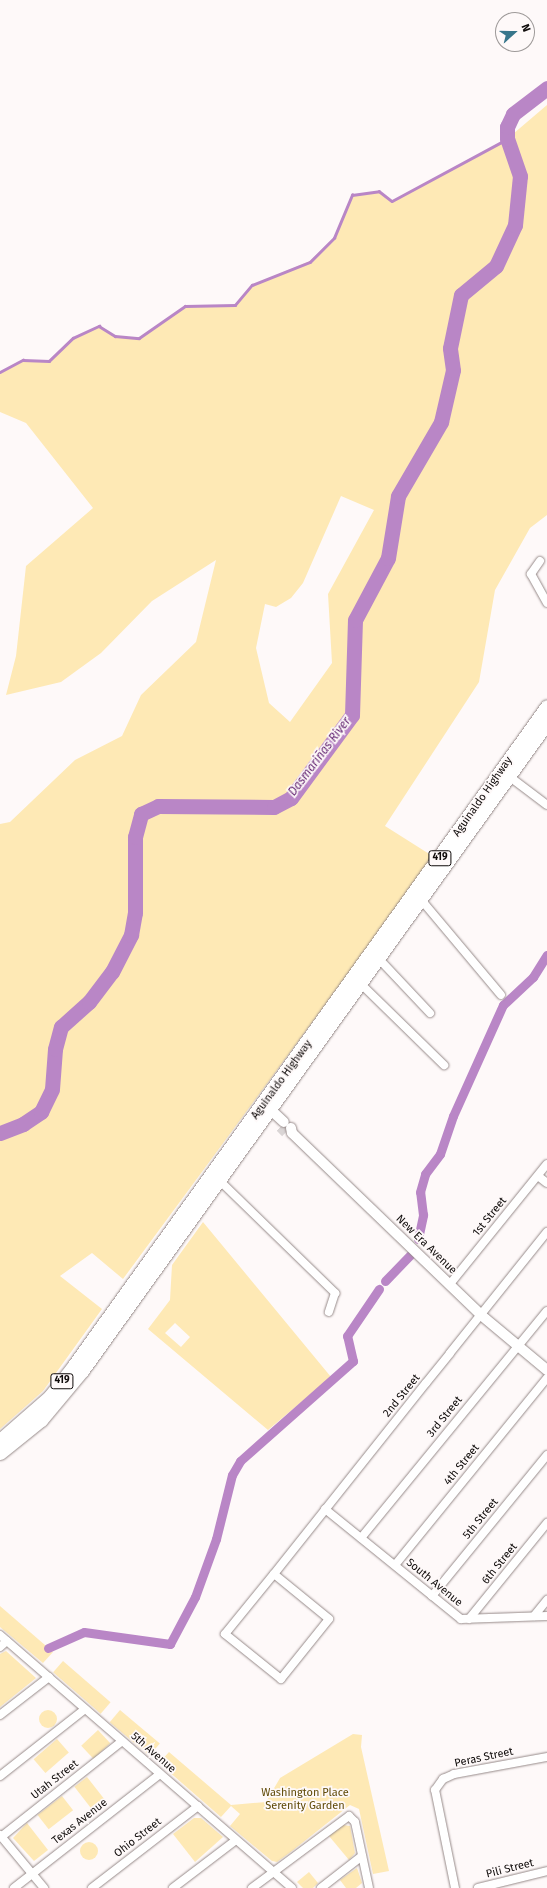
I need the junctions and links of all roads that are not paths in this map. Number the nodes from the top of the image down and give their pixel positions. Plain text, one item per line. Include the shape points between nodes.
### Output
1 (540, 561) dead end
2 (547, 603) edge
3 (547, 706) edge
4 (547, 723) edge
5 (506, 774) junction
6 (547, 805) edge
7 (419, 897) junction
8 (380, 960) junction
9 (362, 985) junction
10 (501, 995) dead end
11 (430, 1013) dead end
12 (444, 1065) dead end
13 (268, 1111) junction
14 (547, 1164) edge
15 (538, 1176) junction
16 (220, 1181) junction
17 (547, 1183) edge
18 (201, 1199) junction
19 (547, 1232) edge
20 (450, 1284) junction
21 (547, 1311) edge
22 (330, 1312) dead end
23 (481, 1315) junction
24 (518, 1346) junction
25 (547, 1370) edge
26 (547, 1378) edge
27 (0, 1440) edge
28 (0, 1453) edge
29 (547, 1455) edge
30 (325, 1509) junction
31 (547, 1524) edge
32 (361, 1538) junction
33 (395, 1565) junction
34 (274, 1574) junction
35 (432, 1596) junction
36 (547, 1600) edge
37 (534, 1616) junction
38 (547, 1616) edge
39 (470, 1619) junction
40 (0, 1635) edge
41 (7, 1641) junction
42 (0, 1647) edge
43 (49, 1677) junction
44 (85, 1709) junction
45 (0, 1715) edge
46 (122, 1741) junction
47 (547, 1756) edge
48 (160, 1774) junction
49 (0, 1776) edge
50 (198, 1806) junction
51 (1, 1836) edge
52 (236, 1840) junction
53 (362, 1856) junction
54 (273, 1872) junction
55 (547, 1872) edge
56 (32, 1874) junction
57 (14, 1888) edge
58 (44, 1888) edge
59 (92, 1888) edge
60 (173, 1888) edge
61 (252, 1888) edge
62 (292, 1888) edge
63 (321, 1888) edge
64 (369, 1888) edge
65 (455, 1888) edge
66 (478, 1888) edge

1 - 2 street via 531,574
3 - 5 main road, Aguinaldo Highway / 419
4 - 5 main road, Aguinaldo Highway / 419
5 - 6 street
5 - 7 main road, Aguinaldo Highway / 419
7 - 8 main road, Aguinaldo Highway / 419
7 - 10 street
7 - 13 main road, Aguinaldo Highway / 419
8 - 9 main road, Aguinaldo Highway / 419
8 - 11 street
9 - 12 street
9 - 13 main road, Aguinaldo Highway / 419
13 - 16 main road, Aguinaldo Highway / 419
13 - 18 main road, Aguinaldo Highway / 419
13 - 20 street, New Era Avenue
14 - 15 street, 1st Street
15 - 17 street
15 - 20 street, 1st Street
16 - 18 main road, Aguinaldo Highway / 419
16 - 22 street via 334,1293
18 - 27 main road, Aguinaldo Highway / 419 via 50,1396
18 - 28 main road, Aguinaldo Highway / 419 via 56,1405
19 - 23 street, 2nd Street
20 - 23 street, New Era Avenue
21 - 24 street, 3rd Street
23 - 24 street, New Era Avenue
23 - 30 street, 2nd Street
24 - 25 street, New Era Avenue
24 - 32 street, 3rd Street
26 - 33 street, 4th Street
29 - 35 street, 5th Street
30 - 32 street, South Avenue
30 - 34 street, 2nd Street
31 - 39 street, 6th Street
32 - 33 street, South Avenue
33 - 35 street, South Avenue
34 - 34 street, 2nd Street via 225,1634 281,1679 329,1619
35 - 39 street, South Avenue via 461,1619
36 - 37 street
37 - 38 street, South Avenue
37 - 39 street, South Avenue
40 - 41 street, 5th Avenue
41 - 42 street
41 - 43 street, 5th Avenue
43 - 44 street, 5th Avenue
43 - 45 street
44 - 46 street, 5th Avenue
44 - 49 street
46 - 48 street, 5th Avenue
46 - 51 street, Utah Street
47 - 65 street, Peras Street via 454,1774 443,1779 434,1790
48 - 50 street, 5th Avenue
48 - 56 street, Texas Avenue
50 - 52 street, 5th Avenue
50 - 59 street, Ohio Street
51 - 56 street
52 - 54 street, 5th Avenue
52 - 60 street
53 - 54 street via 351,1816 342,1818
53 - 63 street
53 - 64 street
54 - 61 street
54 - 62 street, 5th Avenue
55 - 66 street, Pili Street
56 - 57 street, Texas Avenue
56 - 58 street

